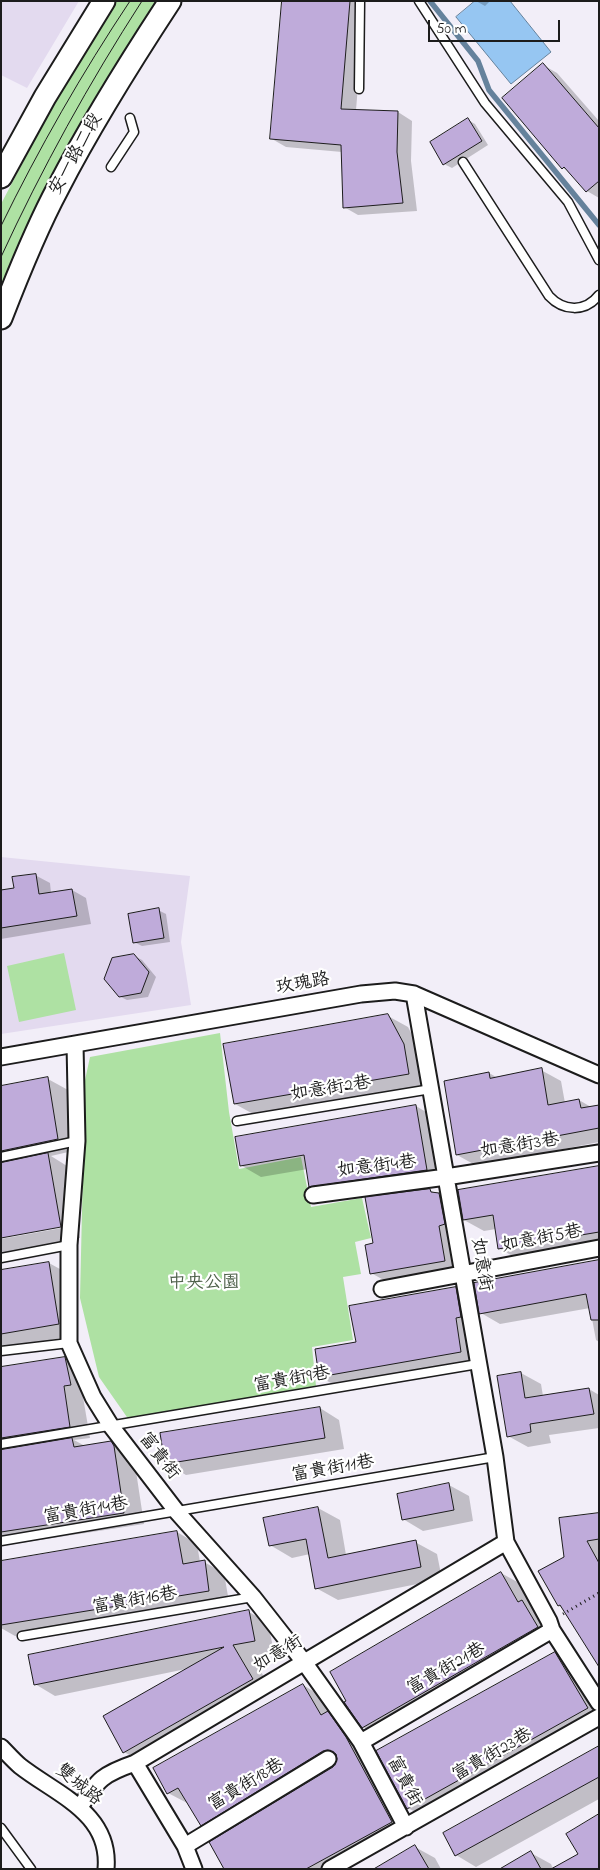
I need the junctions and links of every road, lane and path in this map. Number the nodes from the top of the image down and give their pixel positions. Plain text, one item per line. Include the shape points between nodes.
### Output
1 (104, 1) edge
2 (170, 1) edge
3 (360, 1) edge
4 (419, 1) edge
5 (359, 89) dead end
6 (130, 118) dead end
7 (463, 162) dead end
8 (111, 167) dead end
9 (1, 177) edge
10 (599, 260) edge
11 (599, 295) edge
12 (1, 318) edge
13 (414, 994) junction
14 (75, 1044) junction
15 (1, 1057) edge
16 (599, 1075) edge
17 (431, 1089) junction
18 (237, 1121) dead end
19 (77, 1141) junction
20 (599, 1153) edge
21 (1, 1157) edge
22 (446, 1178) junction
23 (312, 1195) dead end
24 (69, 1245) junction
25 (599, 1248) edge
26 (1, 1258) edge
27 (462, 1274) junction
28 (382, 1289) dead end
29 (69, 1342) junction
30 (1, 1351) edge
31 (478, 1364) junction
32 (111, 1426) junction
33 (1, 1444) edge
34 (495, 1457) junction
35 (177, 1512) junction
36 (1, 1541) edge
37 (506, 1542) junction
38 (599, 1593) edge
39 (253, 1597) junction
40 (563, 1614) dead end
41 (552, 1630) junction
42 (22, 1636) dead end
43 (304, 1662) junction
44 (599, 1703) edge
45 (599, 1717) edge
46 (361, 1742) junction
47 (1, 1747) edge
48 (328, 1758) dead end
49 (135, 1763) junction
50 (80, 1808) junction
51 (406, 1827) junction
52 (1, 1828) edge
53 (184, 1846) junction
54 (31, 1869) edge
55 (106, 1869) edge
56 (194, 1869) edge
57 (330, 1869) edge

1 - 9 street
2 - 12 street, 安一路二段 via 94,122 57,189
3 - 5 lane
4 - 10 lane via 485,103 568,202
6 - 8 lane via 134,132
7 - 11 lane via 556,303 565,308 576,308
13 - 14 street, 玫瑰路 via 395,991 361,994
13 - 16 street, 玫瑰路
13 - 17 street, 如意街
14 - 15 street, 玫瑰路
14 - 19 street, 富貴街
17 - 18 lane, 如意街2巷
17 - 22 street, 如意街
19 - 21 lane
19 - 24 street, 富貴街
20 - 22 street, 如意街3巷
22 - 23 street, 如意街4巷
22 - 27 street, 如意街
24 - 26 lane
24 - 29 street, 富貴街
25 - 27 street, 如意街5巷
27 - 28 street, 如意街5巷
27 - 31 street, 如意街
29 - 30 lane
29 - 32 street, 富貴街
31 - 32 lane, 富貴街9巷
31 - 34 street, 如意街
32 - 33 lane, 富貴街9巷
32 - 35 street, 富貴街
34 - 35 lane, 富貴街11巷
34 - 37 street, 如意街
35 - 36 lane, 富貴街14巷
35 - 39 street, 富貴街
37 - 41 street, 如意街
37 - 43 street, 如意街
38 - 40 path
39 - 42 lane, 富貴街16巷
39 - 43 street, 富貴街
41 - 44 street, 如意街
41 - 46 street, 富貴街21巷
43 - 46 street, 富貴街
43 - 49 street, 如意街
45 - 51 street, 富貴街23巷
46 - 51 street, 富貴街
47 - 50 street, 雙城路 via 20,1765
48 - 53 street, 富貴街18巷
49 - 50 street, 如意街 via 110,1771 95,1785
49 - 53 street
50 - 55 street, 雙城路 via 94,1822 107,1852
51 - 57 street, 富貴街23巷
52 - 54 lane
53 - 56 street

